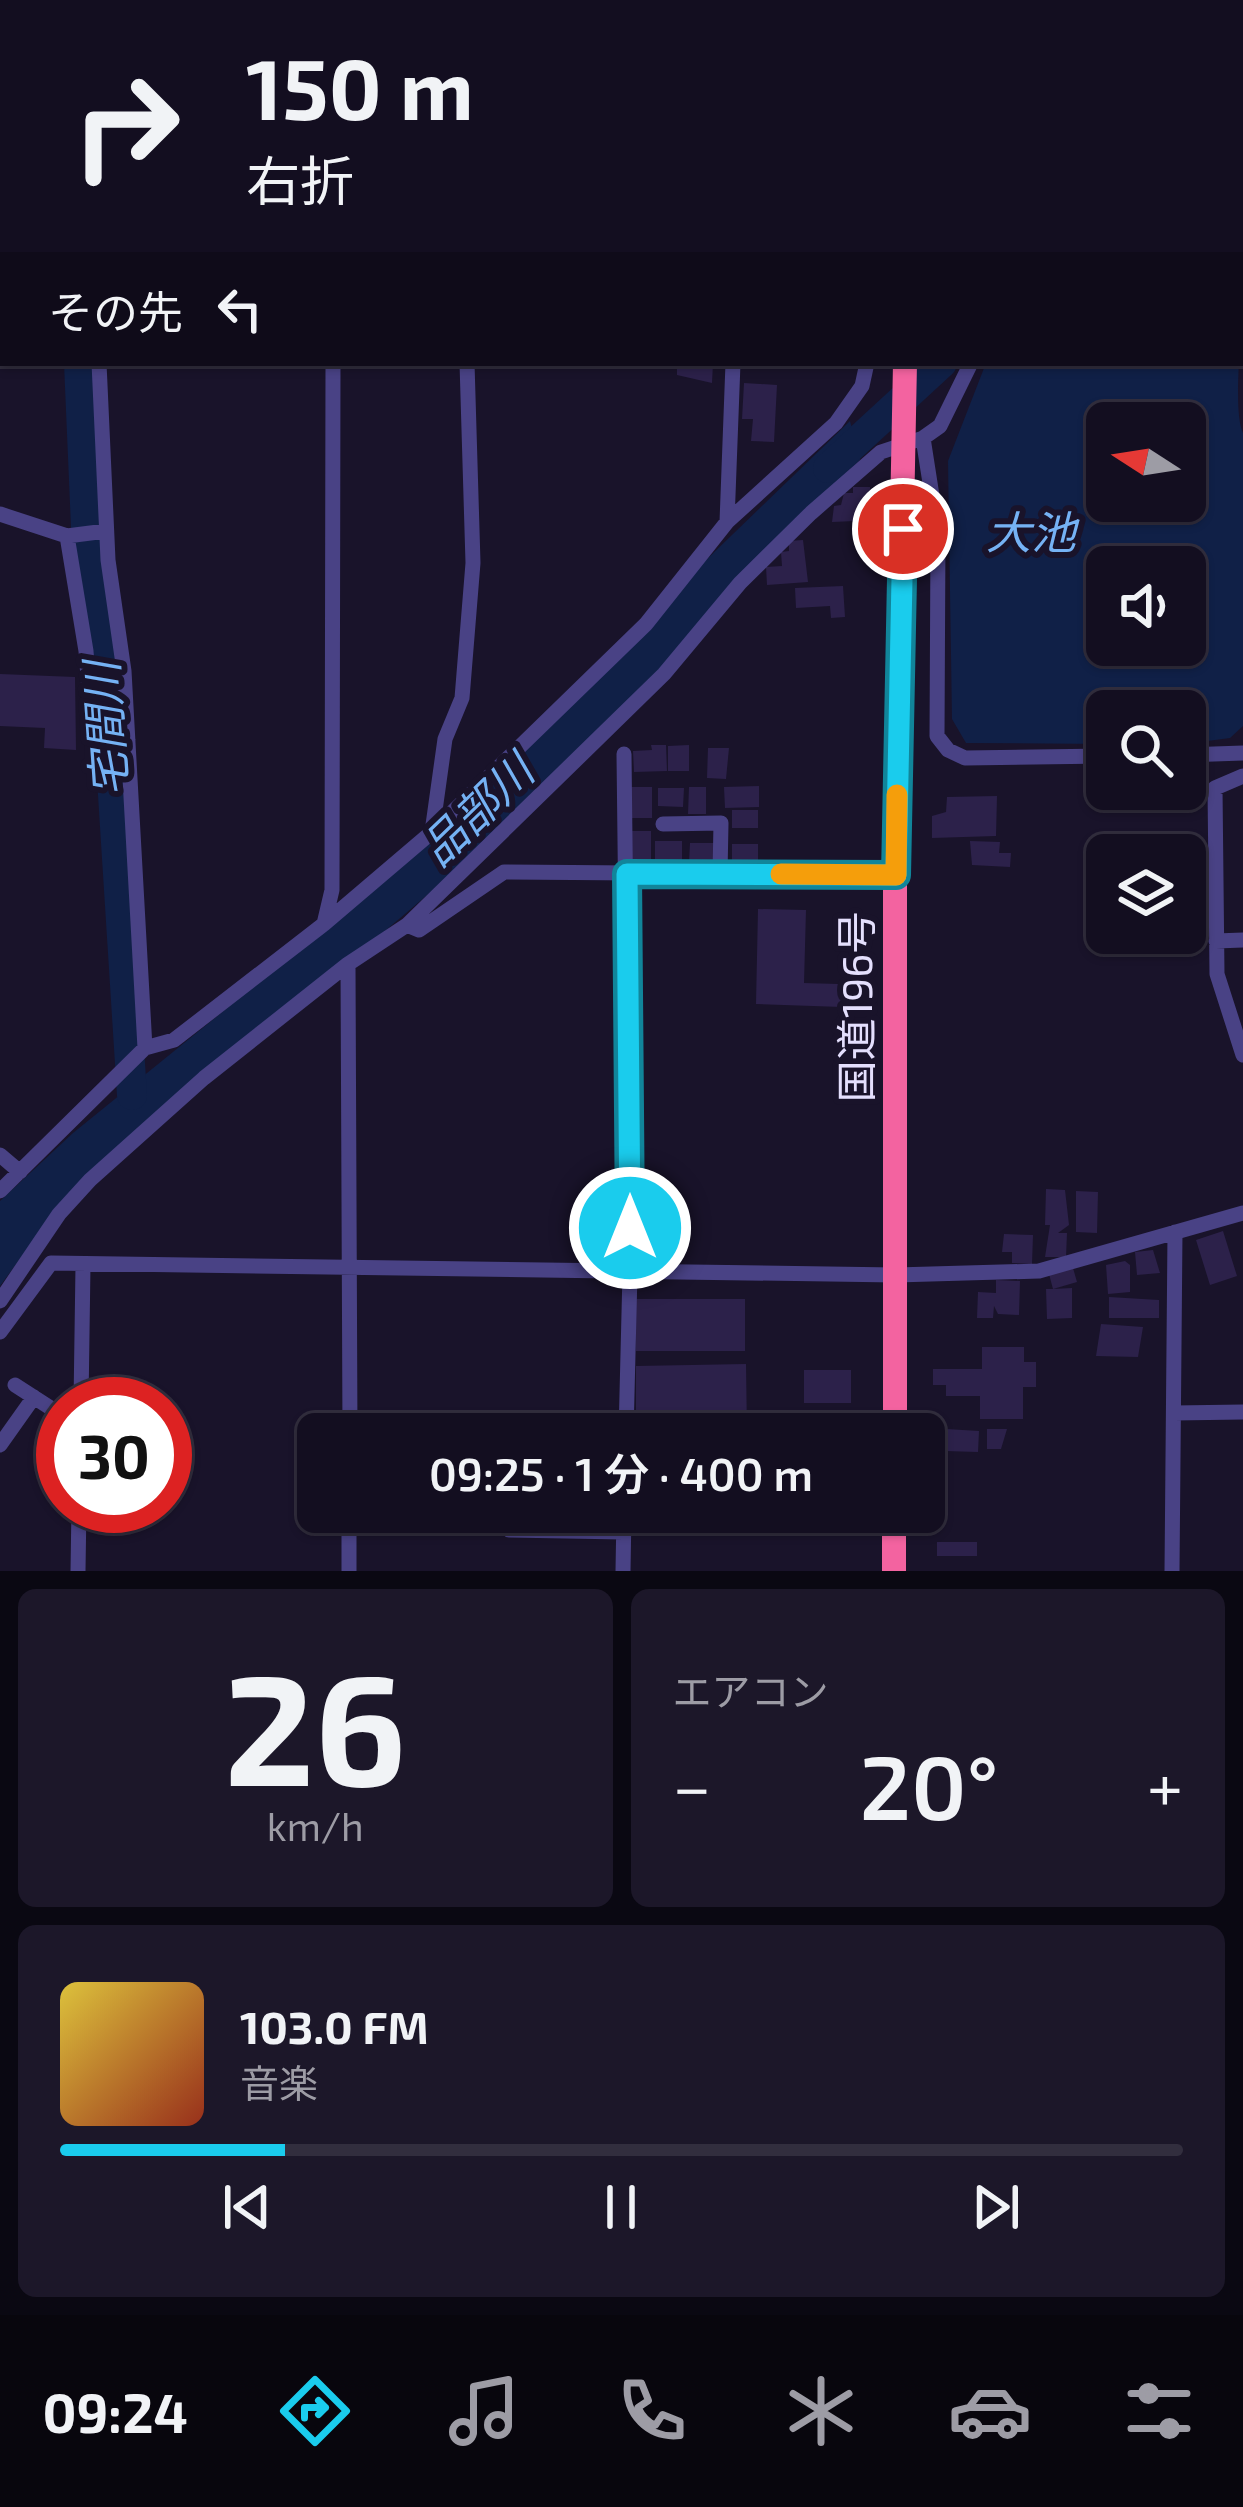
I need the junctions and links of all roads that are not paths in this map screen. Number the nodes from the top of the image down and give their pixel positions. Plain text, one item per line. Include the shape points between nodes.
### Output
1 (99, 366) edge
2 (333, 366) edge
3 (466, 366) edge
4 (733, 366) edge
5 (866, 366) edge
6 (905, 366) edge
7 (970, 366) edge
8 (914, 440) junction
9 (0, 514) edge
10 (727, 522) junction
11 (106, 531) junction
12 (68, 536) junction
13 (128, 740) junction
14 (1243, 753) edge
15 (624, 754) dead end
16 (1206, 754) edge
17 (1086, 756) edge
18 (1243, 776) edge
19 (663, 824) dead end
20 (432, 832) junction
21 (627, 874) junction
22 (720, 874) junction
23 (896, 875) junction
24 (324, 925) junction
25 (407, 925) junction
26 (1243, 940) edge
27 (1216, 941) junction
28 (348, 964) junction
29 (144, 1048) junction
30 (1243, 1055) edge
31 (0, 1155) edge
32 (20, 1172) junction
33 (0, 1192) edge
34 (1243, 1213) edge
35 (1175, 1232) junction
36 (83, 1265) junction
37 (350, 1268) junction
38 (630, 1273) junction
39 (896, 1275) junction
40 (0, 1301) edge
41 (0, 1332) edge
42 (81, 1377) edge
43 (15, 1385) dead end
44 (34, 1397) joint
45 (1243, 1412) edge
46 (350, 1413) edge
47 (627, 1413) edge
48 (895, 1413) edge
49 (1174, 1413) junction
50 (0, 1445) edge
51 (79, 1533) edge
52 (350, 1533) edge
53 (623, 1533) edge
54 (894, 1533) edge
55 (78, 1571) edge
56 (349, 1571) edge
57 (623, 1571) edge
58 (894, 1571) edge
59 (1172, 1571) edge

1 - 11 street
2 - 24 street via 332,890
3 - 20 street via 471,584 462,698 445,740
4 - 10 street
5 - 10 street via 836,423
6 - 8 highway, 国道196号 via 904,412
7 - 8 street via 940,426
8 - 17 street via 938,534 938,736 965,758
8 - 23 highway, 国道196号
8 - 25 street via 881,452 811,513 664,674
9 - 12 street
10 - 20 street via 646,624
11 - 12 street
11 - 13 street
12 - 13 street via 93,743
13 - 29 street
14 - 16 street
15 - 21 street
18 - 27 street via 1215,788
19 - 22 street via 721,823
20 - 24 street
21 - 22 street
21 - 25 street via 504,872 418,930
21 - 38 street
22 - 23 street
23 - 39 highway, 国道196号
24 - 29 street via 174,1040
25 - 28 street
26 - 27 street
27 - 30 street via 1217,974
28 - 37 street
28 - 40 street via 90,1180
29 - 32 street
31 - 32 street
32 - 33 street
34 - 35 street
35 - 39 street via 1039,1271
35 - 49 street
36 - 37 street
36 - 41 street via 51,1263
36 - 42 street
37 - 38 street
37 - 46 street
38 - 39 street
38 - 47 street
39 - 48 highway, 国道196号
43 - 44 street
44 - 50 street
45 - 49 street
49 - 59 street
51 - 55 street
52 - 56 street
53 - 57 street
54 - 58 highway

